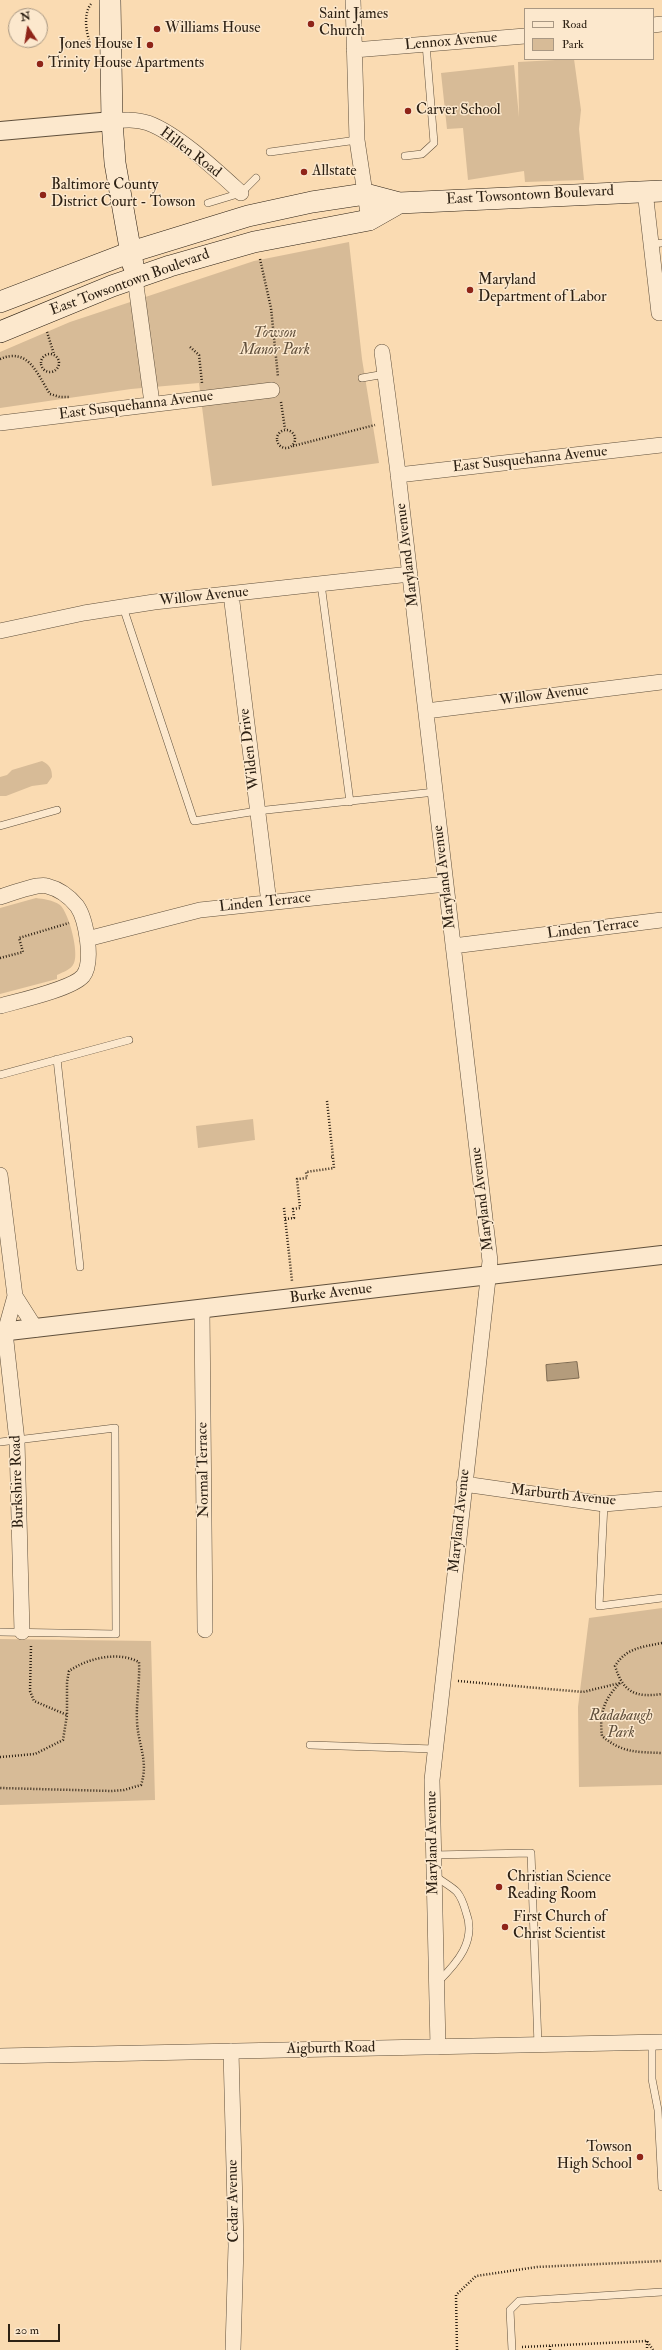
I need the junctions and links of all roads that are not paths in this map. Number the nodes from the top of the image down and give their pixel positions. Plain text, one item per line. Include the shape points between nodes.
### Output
1 (353, 0) edge
2 (101, 2) edge
3 (524, 36) edge
4 (426, 44) junction
5 (354, 50) junction
6 (112, 121) junction
7 (0, 131) edge
8 (357, 140) junction
9 (270, 152) dead end
10 (404, 156) dead end
11 (256, 178) dead end
12 (654, 191) edge
13 (241, 193) junction
14 (365, 194) junction
15 (208, 203) dead end
16 (399, 203) junction
17 (369, 220) junction
18 (657, 243) edge
19 (131, 252) junction
20 (135, 278) junction
21 (0, 302) edge
22 (660, 306) edge
23 (0, 332) edge
24 (382, 352) dead end
25 (385, 374) junction
26 (362, 378) dead end
27 (272, 390) dead end
28 (152, 403) junction
29 (0, 423) edge
30 (662, 445) edge
31 (398, 475) junction
32 (410, 574) junction
33 (321, 584) junction
34 (231, 594) junction
35 (123, 607) junction
36 (0, 631) edge
37 (662, 682) edge
38 (426, 711) junction
39 (435, 792) junction
40 (350, 802) junction
41 (57, 810) dead end
42 (257, 811) junction
43 (0, 826) edge
44 (446, 884) junction
45 (0, 897) edge
46 (269, 903) junction
47 (662, 920) edge
48 (87, 939) junction
49 (453, 946) junction
50 (0, 1006) edge
51 (129, 1040) dead end
52 (57, 1060) junction
53 (0, 1075) edge
54 (0, 1175) edge
55 (662, 1256) edge
56 (80, 1267) dead end
57 (488, 1276) junction
58 (15, 1296) junction
59 (202, 1309) junction
60 (36, 1329) junction
61 (3, 1332) edge
62 (17, 1441) junction
63 (0, 1442) edge
64 (464, 1484) junction
65 (662, 1498) edge
66 (604, 1504) junction
67 (662, 1598) edge
68 (205, 1630) dead end
69 (0, 1632) edge
70 (22, 1632) junction
71 (310, 1745) dead end
72 (434, 1749) junction
73 (432, 1855) junction
74 (433, 1875) junction
75 (436, 1984) junction
76 (657, 2042) edge
77 (538, 2045) junction
78 (438, 2047) junction
79 (231, 2051) junction
80 (0, 2056) edge
81 (662, 2187) edge
82 (662, 2292) edge
83 (512, 2349) edge
84 (233, 2350) edge

1 - 5 street
2 - 6 main road
3 - 4 street, Lennox Avenue
4 - 5 street, Lennox Avenue
4 - 10 lane via 434,143 422,154
5 - 8 street
6 - 7 street
6 - 13 street, Hillen Road via 131,120 148,123 167,133 215,169
6 - 19 main road via 118,189
8 - 9 lane
8 - 14 street
11 - 13 lane
12 - 16 main road, East Towsontown Boulevard
12 - 18 street
13 - 15 lane
14 - 16 main road, East Towsontown Boulevard
14 - 17 street
14 - 19 main road, East Towsontown Boulevard via 248,216
16 - 17 main road, East Towsontown Boulevard
17 - 20 main road, East Towsontown Boulevard via 254,242 210,253
18 - 22 street
19 - 20 main road
19 - 21 main road, East Towsontown Boulevard
20 - 23 main road, East Towsontown Boulevard
20 - 28 street
24 - 25 street, Maryland Avenue
25 - 26 lane
25 - 31 street, Maryland Avenue
27 - 28 street, East Susquehanna Avenue
28 - 29 street, East Susquehanna Avenue
30 - 31 street, East Susquehanna Avenue
31 - 32 street, Maryland Avenue
32 - 33 street, Willow Avenue
32 - 38 street, Maryland Avenue
33 - 34 street, Willow Avenue
33 - 40 lane
34 - 35 street, Willow Avenue
34 - 42 street, Wilden Drive
35 - 36 street, Willow Avenue
35 - 42 lane via 194,821
37 - 38 street, Willow Avenue
38 - 39 street, Maryland Avenue
39 - 40 lane
39 - 44 street, Maryland Avenue
40 - 42 lane
41 - 43 lane
42 - 46 street, Wilden Drive
44 - 46 street, Linden Terrace
44 - 49 street, Maryland Avenue
45 - 48 street via 45,885 64,892 78,907
46 - 48 street, Linden Terrace via 200,910
47 - 49 street, Linden Terrace
48 - 50 street via 90,958 83,976 60,989
49 - 57 street, Maryland Avenue via 490,1261
51 - 52 lane
52 - 53 lane
52 - 56 lane
54 - 58 street
55 - 57 street, Burke Avenue
57 - 59 street, Burke Avenue
57 - 64 street, Maryland Avenue
58 - 60 street
58 - 61 street
59 - 60 street, Burke Avenue
59 - 68 street, Normal Terrace
60 - 61 street, Burke Avenue
61 - 62 street, Burkshire Road
62 - 63 lane
62 - 70 street, Burkshire Road
62 - 70 lane via 115,1428 116,1634
64 - 66 street, Marburth Avenue
64 - 72 street, Maryland Avenue
65 - 66 street, Marburth Avenue
66 - 67 lane via 599,1606
69 - 70 lane
71 - 72 lane
72 - 73 street, Maryland Avenue
73 - 74 street, Maryland Avenue
73 - 77 lane via 531,1853
74 - 75 street, Maryland Avenue
74 - 75 lane via 457,1893 468,1918 470,1930 462,1955
75 - 78 street, Maryland Avenue
76 - 77 street, Aigburth Road
76 - 81 lane via 652,2079 658,2110
77 - 78 street, Aigburth Road
78 - 79 street, Aigburth Road
79 - 80 street, Aigburth Road
79 - 84 street, Cedar Avenue via 236,2246
82 - 83 lane via 519,2301 510,2310

